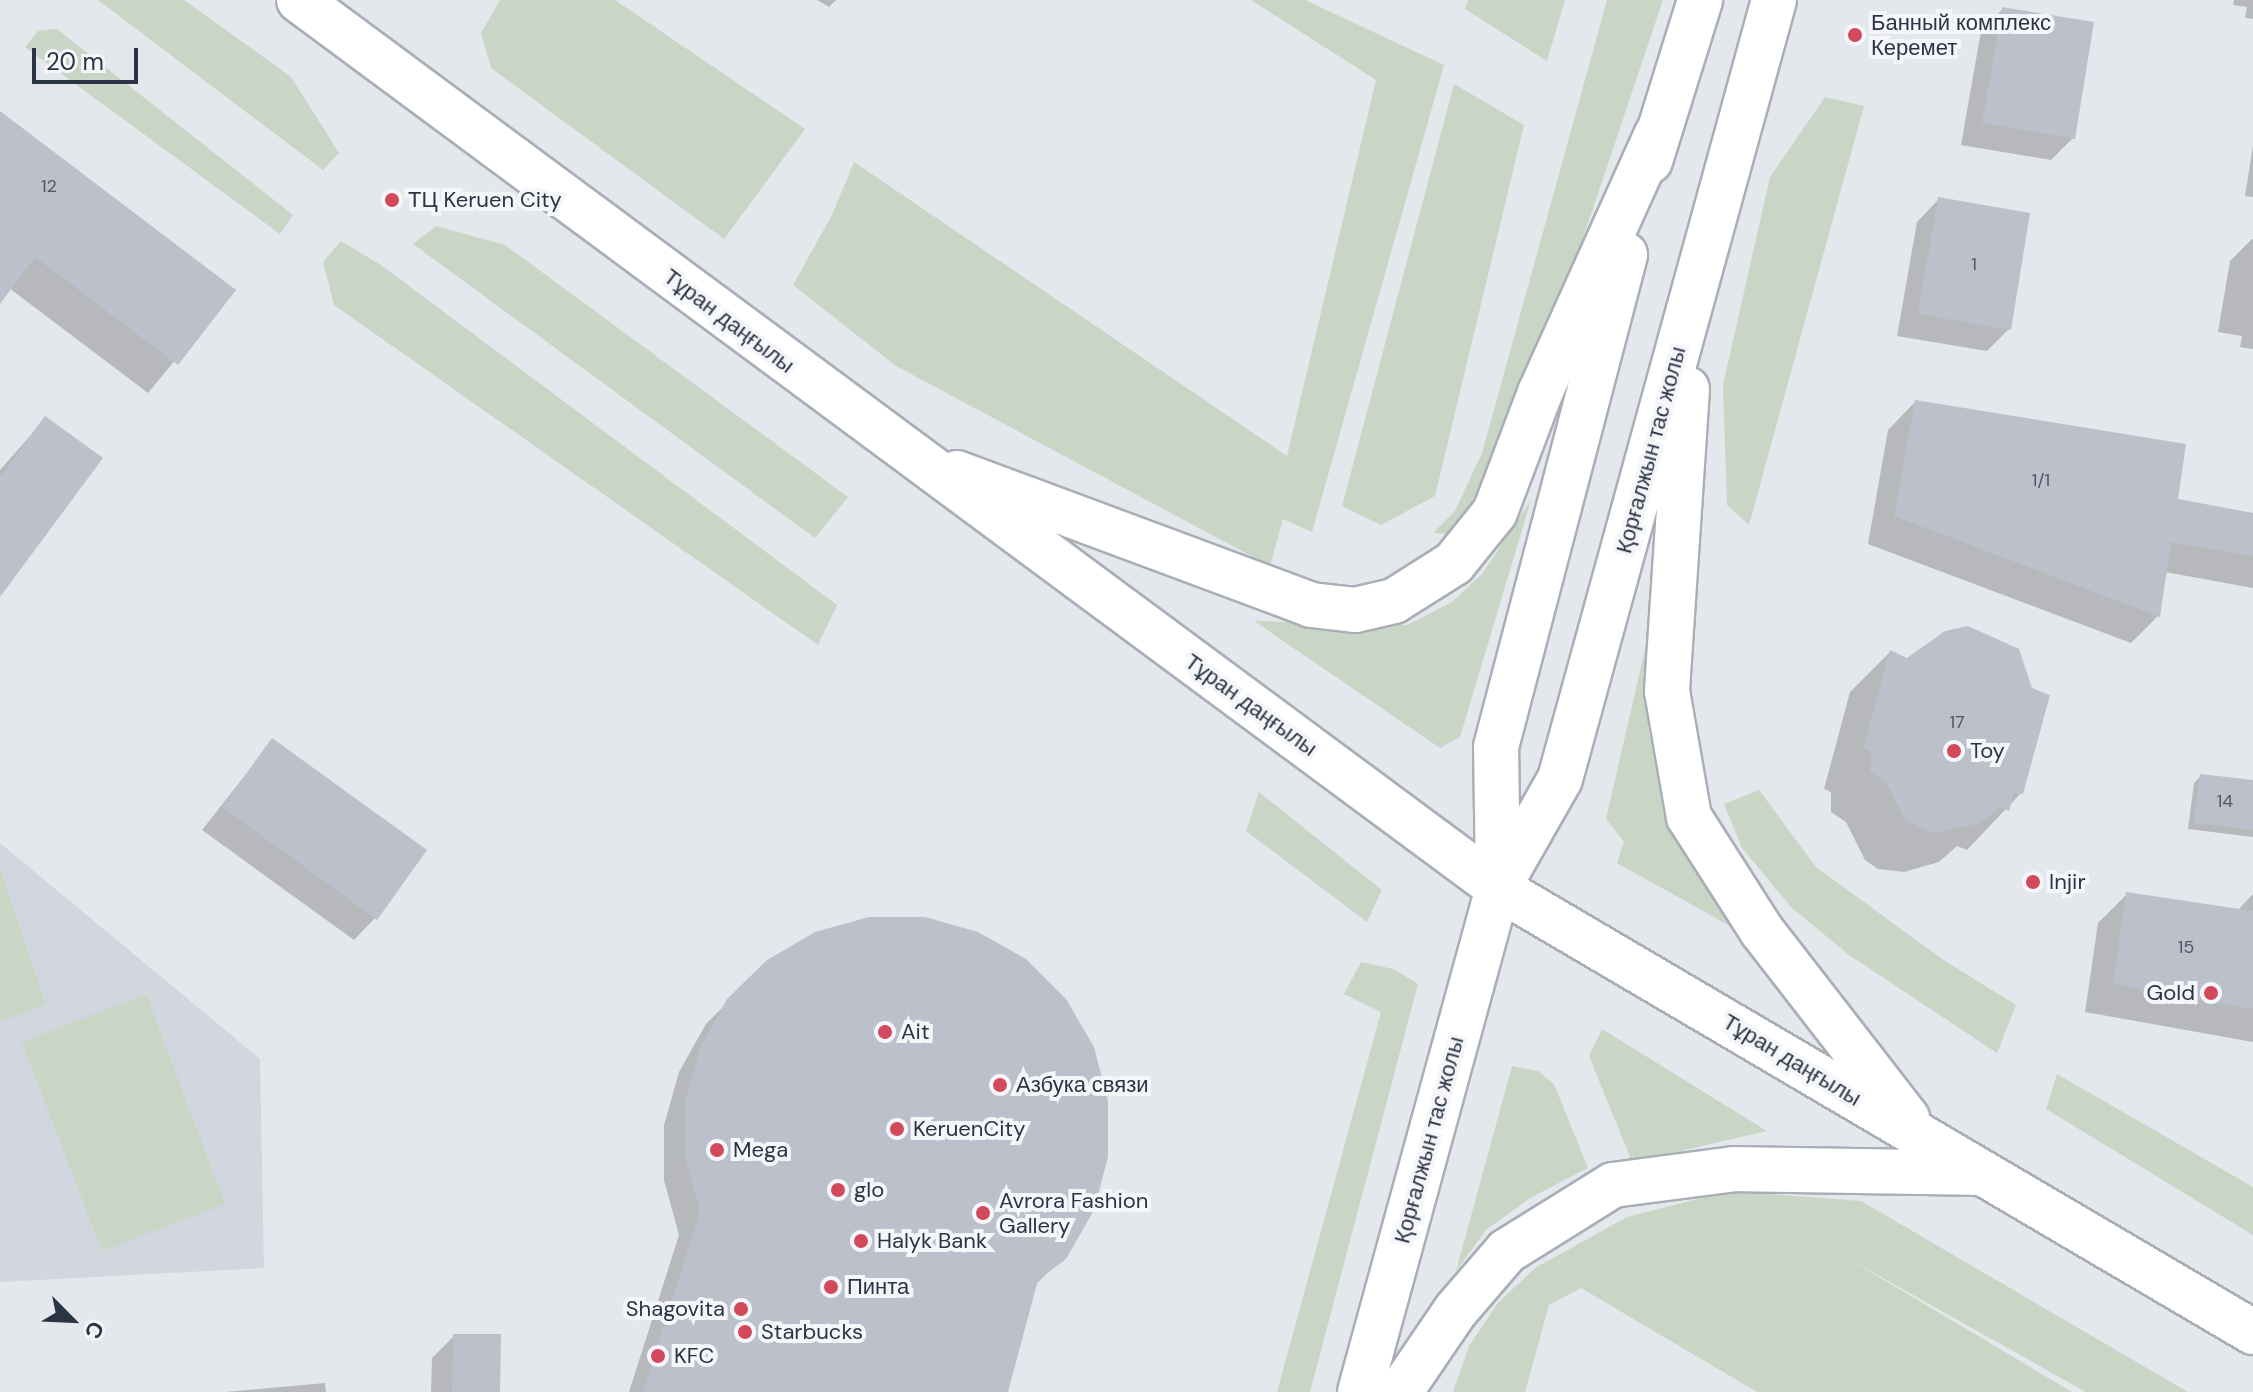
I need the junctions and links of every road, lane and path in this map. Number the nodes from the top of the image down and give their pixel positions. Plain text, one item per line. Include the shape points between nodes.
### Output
1 (299, 0) edge
2 (1700, 0) edge
3 (1774, 0) edge
4 (1657, 134) junction
5 (1693, 296) junction
6 (911, 457) junction
7 (1498, 888) junction
8 (1924, 1139) junction
9 (1981, 1173) junction
10 (2253, 1332) edge
11 (1360, 1392) edge
12 (1400, 1392) edge

1 - 6 main road, Тұран даңғылы
2 - 4 main road, Қорғалжын тас жолы
3 - 5 main road, Қорғалжын тас жолы
4 - 6 main road via 1540,393 1495,512 1454,563 1394,601 1355,610 1311,605
4 - 7 main road, Қорғалжын тас жолы via 1496,747
5 - 7 main road, Қорғалжын тас жолы via 1560,779
5 - 8 main road via 1667,691 1689,817 1762,931
6 - 7 main road, Тұран даңғылы
7 - 8 main road, Тұран даңғылы
7 - 11 main road, Қорғалжын тас жолы
8 - 9 main road, Тұран даңғылы
9 - 10 main road, Тұран даңғылы
9 - 12 main road via 1734,1169 1613,1185 1507,1251 1456,1310

